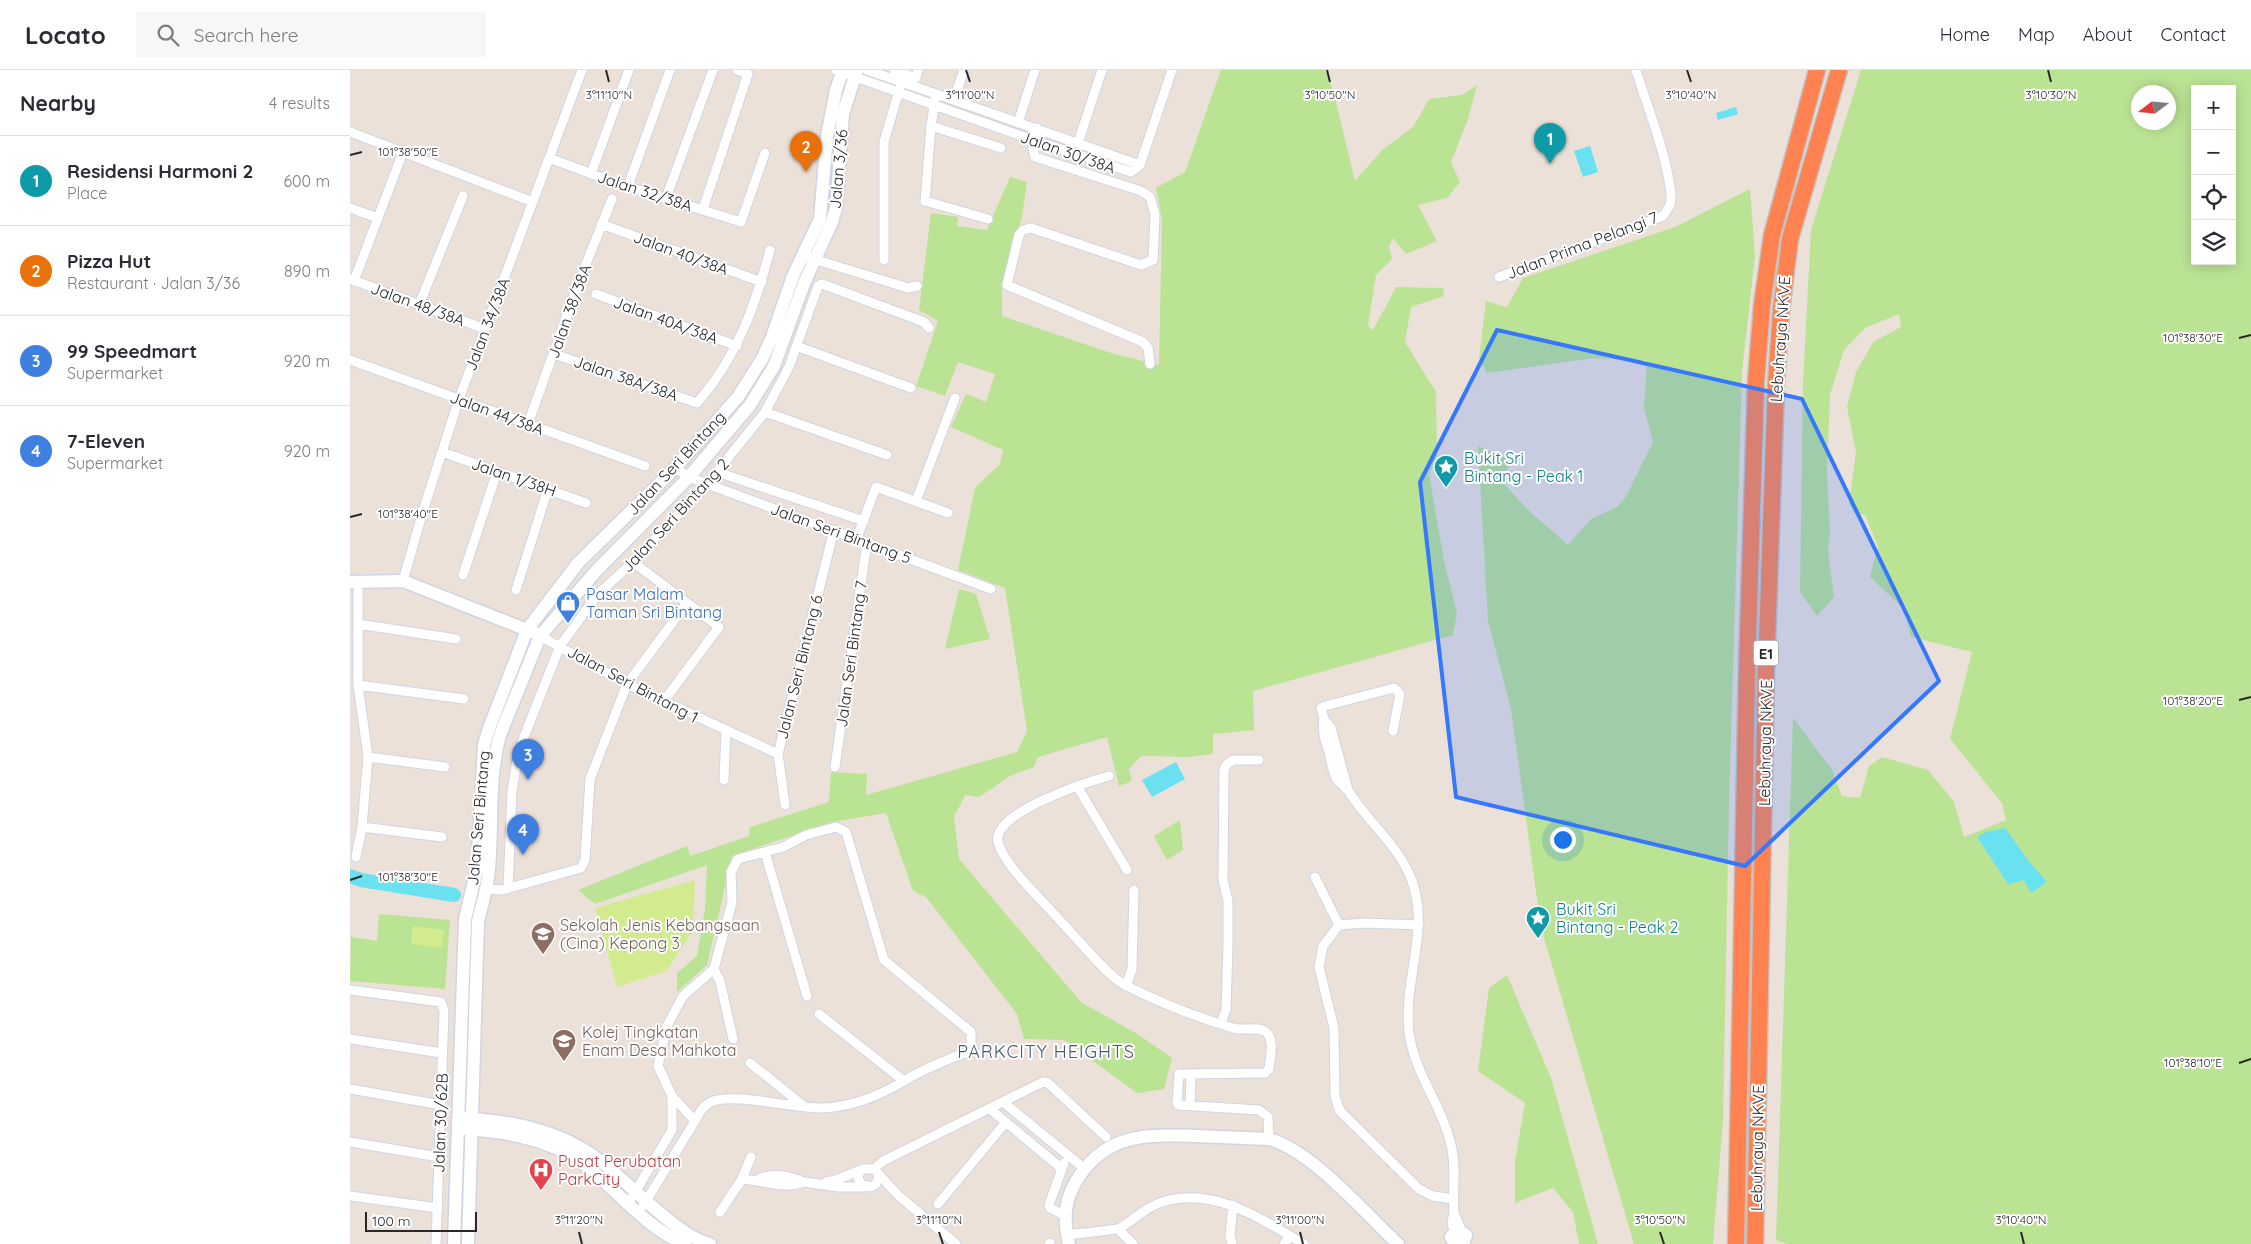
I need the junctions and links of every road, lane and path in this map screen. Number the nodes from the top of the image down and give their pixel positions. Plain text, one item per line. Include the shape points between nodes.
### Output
1 (582, 70) edge
2 (629, 70) edge
3 (670, 70) edge
4 (712, 70) edge
5 (737, 70) edge
6 (867, 70) edge
7 (894, 70) edge
8 (964, 70) edge
9 (1035, 70) edge
10 (1102, 70) edge
11 (1172, 70) edge
12 (1636, 70) edge
13 (1817, 70) edge
14 (1838, 70) edge
15 (840, 71) edge
16 (856, 73) edge
17 (916, 78) edge
18 (902, 82) junction
19 (899, 92) junction
20 (936, 99) junction
21 (954, 99) junction
22 (1018, 122) junction
23 (931, 126) junction
24 (1037, 128) junction
25 (350, 132) edge
26 (1034, 140) junction
27 (1078, 143) junction
28 (1001, 148) dead end
29 (403, 152) junction
30 (766, 153) dead end
31 (549, 158) junction
32 (1140, 165) junction
33 (591, 174) junction
34 (628, 186) junction
35 (463, 196) dead end
36 (666, 198) junction
37 (612, 199) dead end
38 (533, 202) junction
39 (350, 208) edge
40 (703, 209) junction
41 (378, 218) junction
42 (988, 219) dead end
43 (601, 224) junction
44 (770, 250) dead end
45 (809, 257) junction
46 (884, 260) dead end
47 (1499, 277) dead end
48 (352, 280) edge
49 (762, 282) junction
50 (917, 286) dead end
51 (596, 294) dead end
52 (419, 305) junction
53 (929, 328) dead end
54 (485, 329) junction
55 (737, 346) junction
56 (796, 346) junction
57 (554, 354) junction
58 (350, 360) edge
59 (1150, 364) dead end
60 (911, 388) dead end
61 (955, 398) dead end
62 (459, 399) junction
63 (765, 412) junction
64 (528, 424) junction
65 (442, 452) junction
66 (887, 455) dead end
67 (645, 466) dead end
68 (675, 468) junction
69 (497, 472) junction
70 (717, 472) junction
71 (689, 478) junction
72 (707, 484) junction
73 (548, 490) junction
74 (916, 501) junction
75 (586, 503) dead end
76 (948, 513) dead end
77 (864, 521) junction
78 (834, 530) junction
79 (858, 538) junction
80 (867, 542) junction
81 (633, 562) junction
82 (463, 575) dead end
83 (403, 581) junction
84 (354, 582) edge
85 (991, 589) dead end
86 (516, 590) dead end
87 (687, 603) junction
88 (358, 624) junction
89 (527, 630) junction
90 (540, 636) junction
91 (456, 639) dead end
92 (560, 646) junction
93 (626, 684) junction
94 (358, 685) junction
95 (464, 699) dead end
96 (664, 702) junction
97 (1393, 731) dead end
98 (726, 732) junction
99 (778, 754) junction
100 (368, 757) junction
101 (1259, 760) dead end
102 (445, 766) dead end
103 (835, 767) dead end
104 (1109, 776) dead end
105 (724, 780) dead end
106 (1076, 786) junction
107 (785, 805) dead end
108 (362, 826) junction
109 (442, 837) dead end
110 (765, 852) junction
111 (356, 857) dead end
112 (1127, 870) dead end
113 (1314, 877) dead end
114 (508, 889) junction
115 (486, 890) junction
116 (1134, 890) dead end
117 (468, 907) junction
118 (1419, 924) junction
119 (1339, 925) junction
120 (714, 969) junction
121 (1126, 986) junction
122 (350, 990) edge
123 (807, 996) dead end
124 (819, 1014) dead end
125 (1220, 1023) junction
126 (350, 1039) edge
127 (733, 1039) dead end
128 (442, 1053) junction
129 (750, 1063) dead end
130 (1191, 1075) junction
131 (904, 1080) junction
132 (350, 1089) edge
133 (1178, 1090) junction
134 (1190, 1091) junction
135 (672, 1096) junction
136 (474, 1099) junction
137 (1004, 1102) junction
138 (441, 1105) junction
139 (1190, 1105) junction
140 (805, 1108) junction
141 (990, 1109) junction
142 (695, 1120) junction
143 (1006, 1122) junction
144 (458, 1123) junction
145 (472, 1124) junction
146 (491, 1127) junction
147 (1106, 1137) dead end
148 (1269, 1138) junction
149 (350, 1142) edge
150 (1053, 1142) junction
151 (472, 1152) junction
152 (1044, 1153) junction
153 (1069, 1156) junction
154 (439, 1157) junction
155 (751, 1157) dead end
156 (657, 1158) junction
157 (668, 1165) junction
158 (1061, 1168) junction
159 (863, 1169) junction
160 (1085, 1169) junction
161 (876, 1172) junction
162 (742, 1179) junction
163 (818, 1183) junction
164 (868, 1187) junction
165 (636, 1191) junction
166 (350, 1196) edge
167 (899, 1196) junction
168 (1453, 1199) junction
169 (647, 1200) junction
170 (628, 1204) junction
171 (938, 1204) dead end
172 (1233, 1205) junction
173 (438, 1208) junction
174 (638, 1212) junction
175 (720, 1212) dead end
176 (1064, 1215) junction
177 (1118, 1229) junction
178 (1290, 1236) junction
179 (1455, 1239) edge
180 (1068, 1240) edge
181 (436, 1244) edge
182 (454, 1244) edge
183 (468, 1244) edge
184 (685, 1244) edge
185 (710, 1244) edge
186 (956, 1244) edge
187 (1133, 1244) edge
188 (1232, 1244) edge
189 (1284, 1244) edge
190 (1304, 1244) edge
191 (1398, 1244) edge
192 (1463, 1244) edge
193 (1736, 1244) edge
194 (1755, 1244) edge

1 - 31 street, Jalan 34/38A
2 - 33 street
3 - 34 street
4 - 36 street
5 - 40 street via 748,74
6 - 18 street, Jalan 30/38A
7 - 17 street
8 - 21 street
9 - 22 street
10 - 27 street
11 - 32 street
12 - 47 street, Jalan Prima Pelangi 7 via 1661,150 1671,196 1670,206 1663,216
13 - 193 highway, Lebuhraya NKVE / E1 via 1772,234 1756,381
14 - 194 highway, Lebuhraya NKVE / E1 via 1790,239 1781,311 1766,671
15 - 16 street, Jalan 30/38A
15 - 45 street, Jalan 3/36 via 827,136 820,219
16 - 19 street, Jalan 30/38A
16 - 45 street, Jalan 3/36 via 843,114 836,208 832,222
17 - 18 street, Jalan 30/38A
17 - 20 street, Jalan 30/38A
18 - 19 street
19 - 20 street, Jalan 30/38A
19 - 46 street via 884,142
20 - 21 street, Jalan 30/38A
20 - 23 street
20 - 26 street, Jalan 30/38A
21 - 22 street, Jalan 30/38A
22 - 24 street, Jalan 30/38A
23 - 28 street
23 - 42 street via 925,201
24 - 26 street
24 - 27 street, Jalan 30/38A
25 - 29 street
26 - 32 street, Jalan 30/38A via 1127,172 1136,170
26 - 59 street via 1032,154 1035,157 1141,191 1150,197 1155,214 1153,260 1141,266 1031,228 1018,234 1007,285 1144,342
27 - 32 street, Jalan 30/38A
29 - 38 street
29 - 41 street
30 - 40 street, Jalan 32/38A via 741,222
31 - 33 street, Jalan 32/38A
31 - 38 street, Jalan 34/38A
33 - 34 street, Jalan 32/38A
34 - 36 street, Jalan 32/38A
35 - 52 street
36 - 40 street, Jalan 32/38A
37 - 43 street, Jalan 38/38A
38 - 54 street, Jalan 34/38A
39 - 41 street
41 - 48 street
43 - 49 street, Jalan 40/38A
43 - 57 street, Jalan 38/38A
44 - 49 street
45 - 50 street via 908,288
45 - 68 street, Jalan Seri Bintang via 762,358 738,397
45 - 71 street, Jalan Seri Bintang via 774,366 750,405
48 - 52 street, Jalan 48/38A
49 - 55 street
51 - 55 street, Jalan 40A/38A
52 - 54 street, Jalan 48/38A
53 - 56 street, Jalan Seri Bintang 2 via 924,322 819,284
54 - 62 street, Jalan 34/38A
55 - 57 street, Jalan 38A/38A via 718,380 698,403
56 - 60 street
56 - 63 street, Jalan Seri Bintang 2
57 - 64 street, Jalan 38/38A
58 - 62 street, Jalan 44/38A
61 - 74 street
62 - 64 street, Jalan 44/38A
62 - 65 street, Jalan 34/38A
63 - 66 street
63 - 70 street, Jalan Seri Bintang 2
64 - 67 street, Jalan 44/38A
65 - 69 street, Jalan 1/38H
65 - 83 street, Jalan 34/38A
68 - 71 street, Jalan Seri Bintang 5
68 - 89 street, Jalan Seri Bintang via 578,564
69 - 73 street, Jalan 1/38H
69 - 82 street
70 - 72 street, Jalan Seri Bintang 2
70 - 77 street
71 - 72 street, Jalan Seri Bintang 5
71 - 90 street, Jalan Seri Bintang via 597,570
72 - 78 street, Jalan Seri Bintang 5
72 - 81 street, Jalan Seri Bintang 2
73 - 75 street, Jalan 1/38H
73 - 86 street
74 - 76 street
74 - 77 street via 876,487
77 - 79 street
78 - 79 street, Jalan Seri Bintang 5
78 - 99 street, Jalan Seri Bintang 6
79 - 80 street, Jalan Seri Bintang 5
80 - 85 street, Jalan Seri Bintang 5
80 - 103 street, Jalan Seri Bintang 7
81 - 87 street
81 - 92 street, Jalan Seri Bintang 2 via 597,595
83 - 84 street
83 - 89 street
84 - 88 street
87 - 93 street
87 - 96 street via 719,627
88 - 91 street
88 - 94 street
89 - 90 street
89 - 117 street, Jalan Seri Bintang via 484,746 477,869
90 - 92 street, Jalan Seri Bintang 1
90 - 115 street, Jalan Seri Bintang via 496,749
92 - 93 street, Jalan Seri Bintang 1
92 - 114 street, Jalan Seri Bintang 2 via 518,758 512,792
93 - 96 street, Jalan Seri Bintang 1
93 - 114 street via 590,779 583,864 574,871
94 - 95 street
94 - 100 street
96 - 98 street, Jalan Seri Bintang 1
97 - 118 street via 1400,694 1394,688 1321,708 1324,719 1322,731 1336,778 1406,867 1417,899
98 - 99 street, Jalan Seri Bintang 1
98 - 105 street
99 - 107 street, Jalan Seri Bintang 6
100 - 102 street
100 - 108 street
101 - 125 street via 1233,760 1224,770 1224,880 1228,901 1228,944 1226,1010
104 - 106 street
106 - 112 street
106 - 121 street via 1008,819 998,841 1018,875 1112,976
108 - 109 street
108 - 111 street
110 - 120 street via 738,859 731,872 732,902
110 - 123 street
110 - 131 street via 826,830 842,829 846,832 884,960 970,1032 972,1039 967,1052
113 - 119 street
114 - 115 street
115 - 117 street via 476,893
115 - 136 street, Jalan Seri Bintang via 478,921
116 - 121 street via 1132,969
117 - 144 street, Jalan Seri Bintang
118 - 119 street
118 - 168 street via 1409,993 1409,1031 1424,1085 1440,1114 1451,1145
119 - 168 street via 1323,946 1319,967 1334,1028 1337,1105 1419,1189
120 - 127 street via 720,981
120 - 135 street via 683,996 667,1026 658,1066
121 - 125 street
122 - 128 street, Jalan 30/62B via 441,1002 444,1011
124 - 131 street
125 - 130 street via 1234,1029 1265,1031 1270,1040 1269,1069 1260,1074
126 - 128 street
128 - 138 street, Jalan 30/62B
129 - 140 street
130 - 133 street via 1178,1075
130 - 134 street
131 - 140 street via 881,1094 856,1103
132 - 138 street
133 - 134 street
133 - 139 street via 1177,1104
134 - 139 street
135 - 142 street
135 - 156 street via 672,1130
136 - 145 street, Jalan Seri Bintang
136 - 146 street
137 - 141 street
137 - 147 street via 1038,1084 1048,1083
137 - 150 street
138 - 154 street, Jalan 30/62B
139 - 148 street via 1260,1110 1268,1117
140 - 142 street via 718,1099 708,1103
141 - 143 street
141 - 161 street via 883,1161
142 - 157 street
143 - 152 street
143 - 171 street
144 - 145 street
144 - 182 street, Jalan Seri Bintang
145 - 146 street
145 - 151 street, Jalan Seri Bintang
146 - 151 street
146 - 165 street via 515,1124 557,1135 596,1157
146 - 170 street via 543,1142 563,1152 588,1168
148 - 160 street via 1142,1136 1107,1149
148 - 191 street via 1298,1151
149 - 154 street
150 - 152 street
150 - 153 street
151 - 183 street, Jalan Seri Bintang
152 - 158 street
153 - 158 street
153 - 160 street
154 - 173 street, Jalan 30/62B
155 - 162 street
156 - 157 street
156 - 165 street
157 - 169 street
158 - 176 street via 1049,1205
159 - 161 street
159 - 163 street
159 - 164 street via 859,1180
160 - 176 street via 1072,1186
161 - 164 street via 876,1184
161 - 167 street
162 - 163 street via 757,1180 764,1176
162 - 175 street
163 - 164 street
164 - 167 street via 884,1189
165 - 169 street
165 - 170 street
166 - 173 street
167 - 186 street
168 - 179 street
169 - 174 street
169 - 185 street via 675,1225
170 - 174 street
172 - 177 street via 1181,1197 1160,1202
172 - 178 street
172 - 188 street
173 - 181 street, Jalan 30/62B
174 - 184 street via 662,1232
176 - 180 street
177 - 180 street
177 - 187 street
178 - 189 street
178 - 190 street
179 - 192 street via 1466,1235

